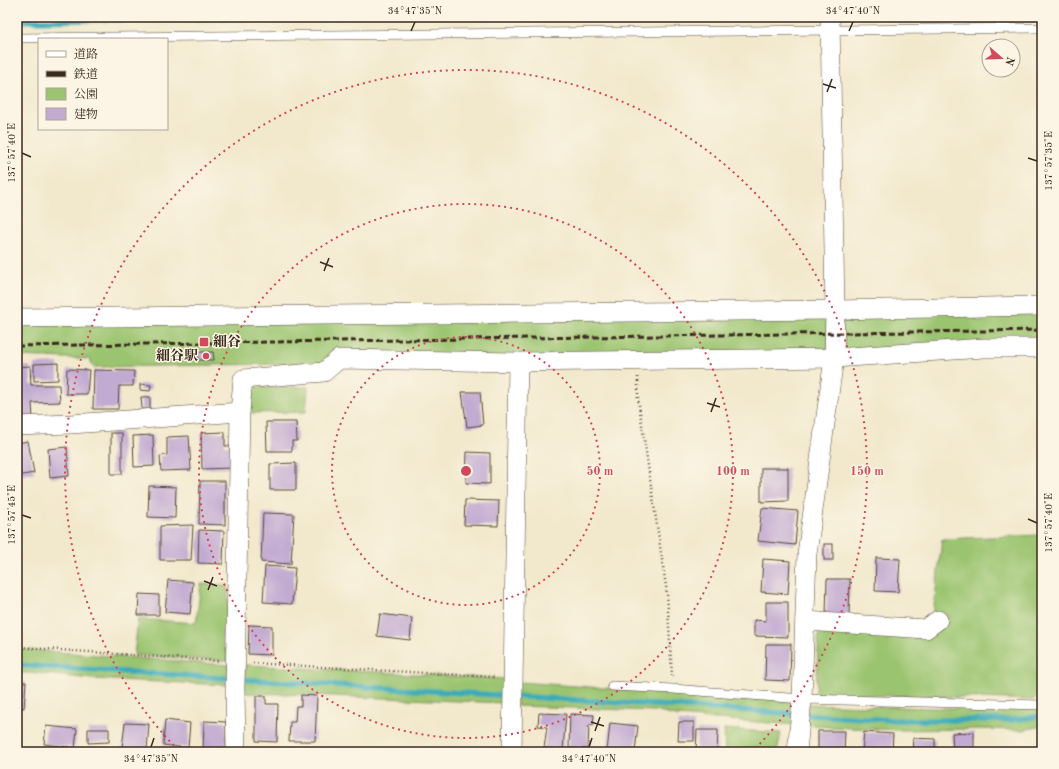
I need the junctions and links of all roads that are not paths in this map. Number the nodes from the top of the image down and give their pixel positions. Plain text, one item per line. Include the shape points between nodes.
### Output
1 (831, 23) edge
2 (1042, 28) edge
3 (17, 38) edge
4 (1042, 306) edge
5 (835, 310) junction
6 (17, 318) edge
7 (1042, 348) edge
8 (834, 358) junction
9 (518, 362) junction
10 (240, 412) junction
11 (17, 426) edge
12 (938, 620) dead end
13 (804, 621) junction
14 (612, 686) dead end
15 (802, 702) junction
16 (1042, 705) edge
17 (236, 752) edge
18 (512, 752) edge
19 (797, 752) edge

1 - 2 lane
1 - 3 lane
1 - 5 street
4 - 5 street
5 - 6 street
5 - 8 street
7 - 8 street via 984,348
8 - 9 street
8 - 13 street via 807,554
9 - 10 street via 339,359 324,372 243,379
9 - 18 street
10 - 11 street
10 - 17 street via 234,688
12 - 13 street via 926,629
13 - 15 street
14 - 15 lane via 673,689
15 - 16 lane
15 - 19 street

